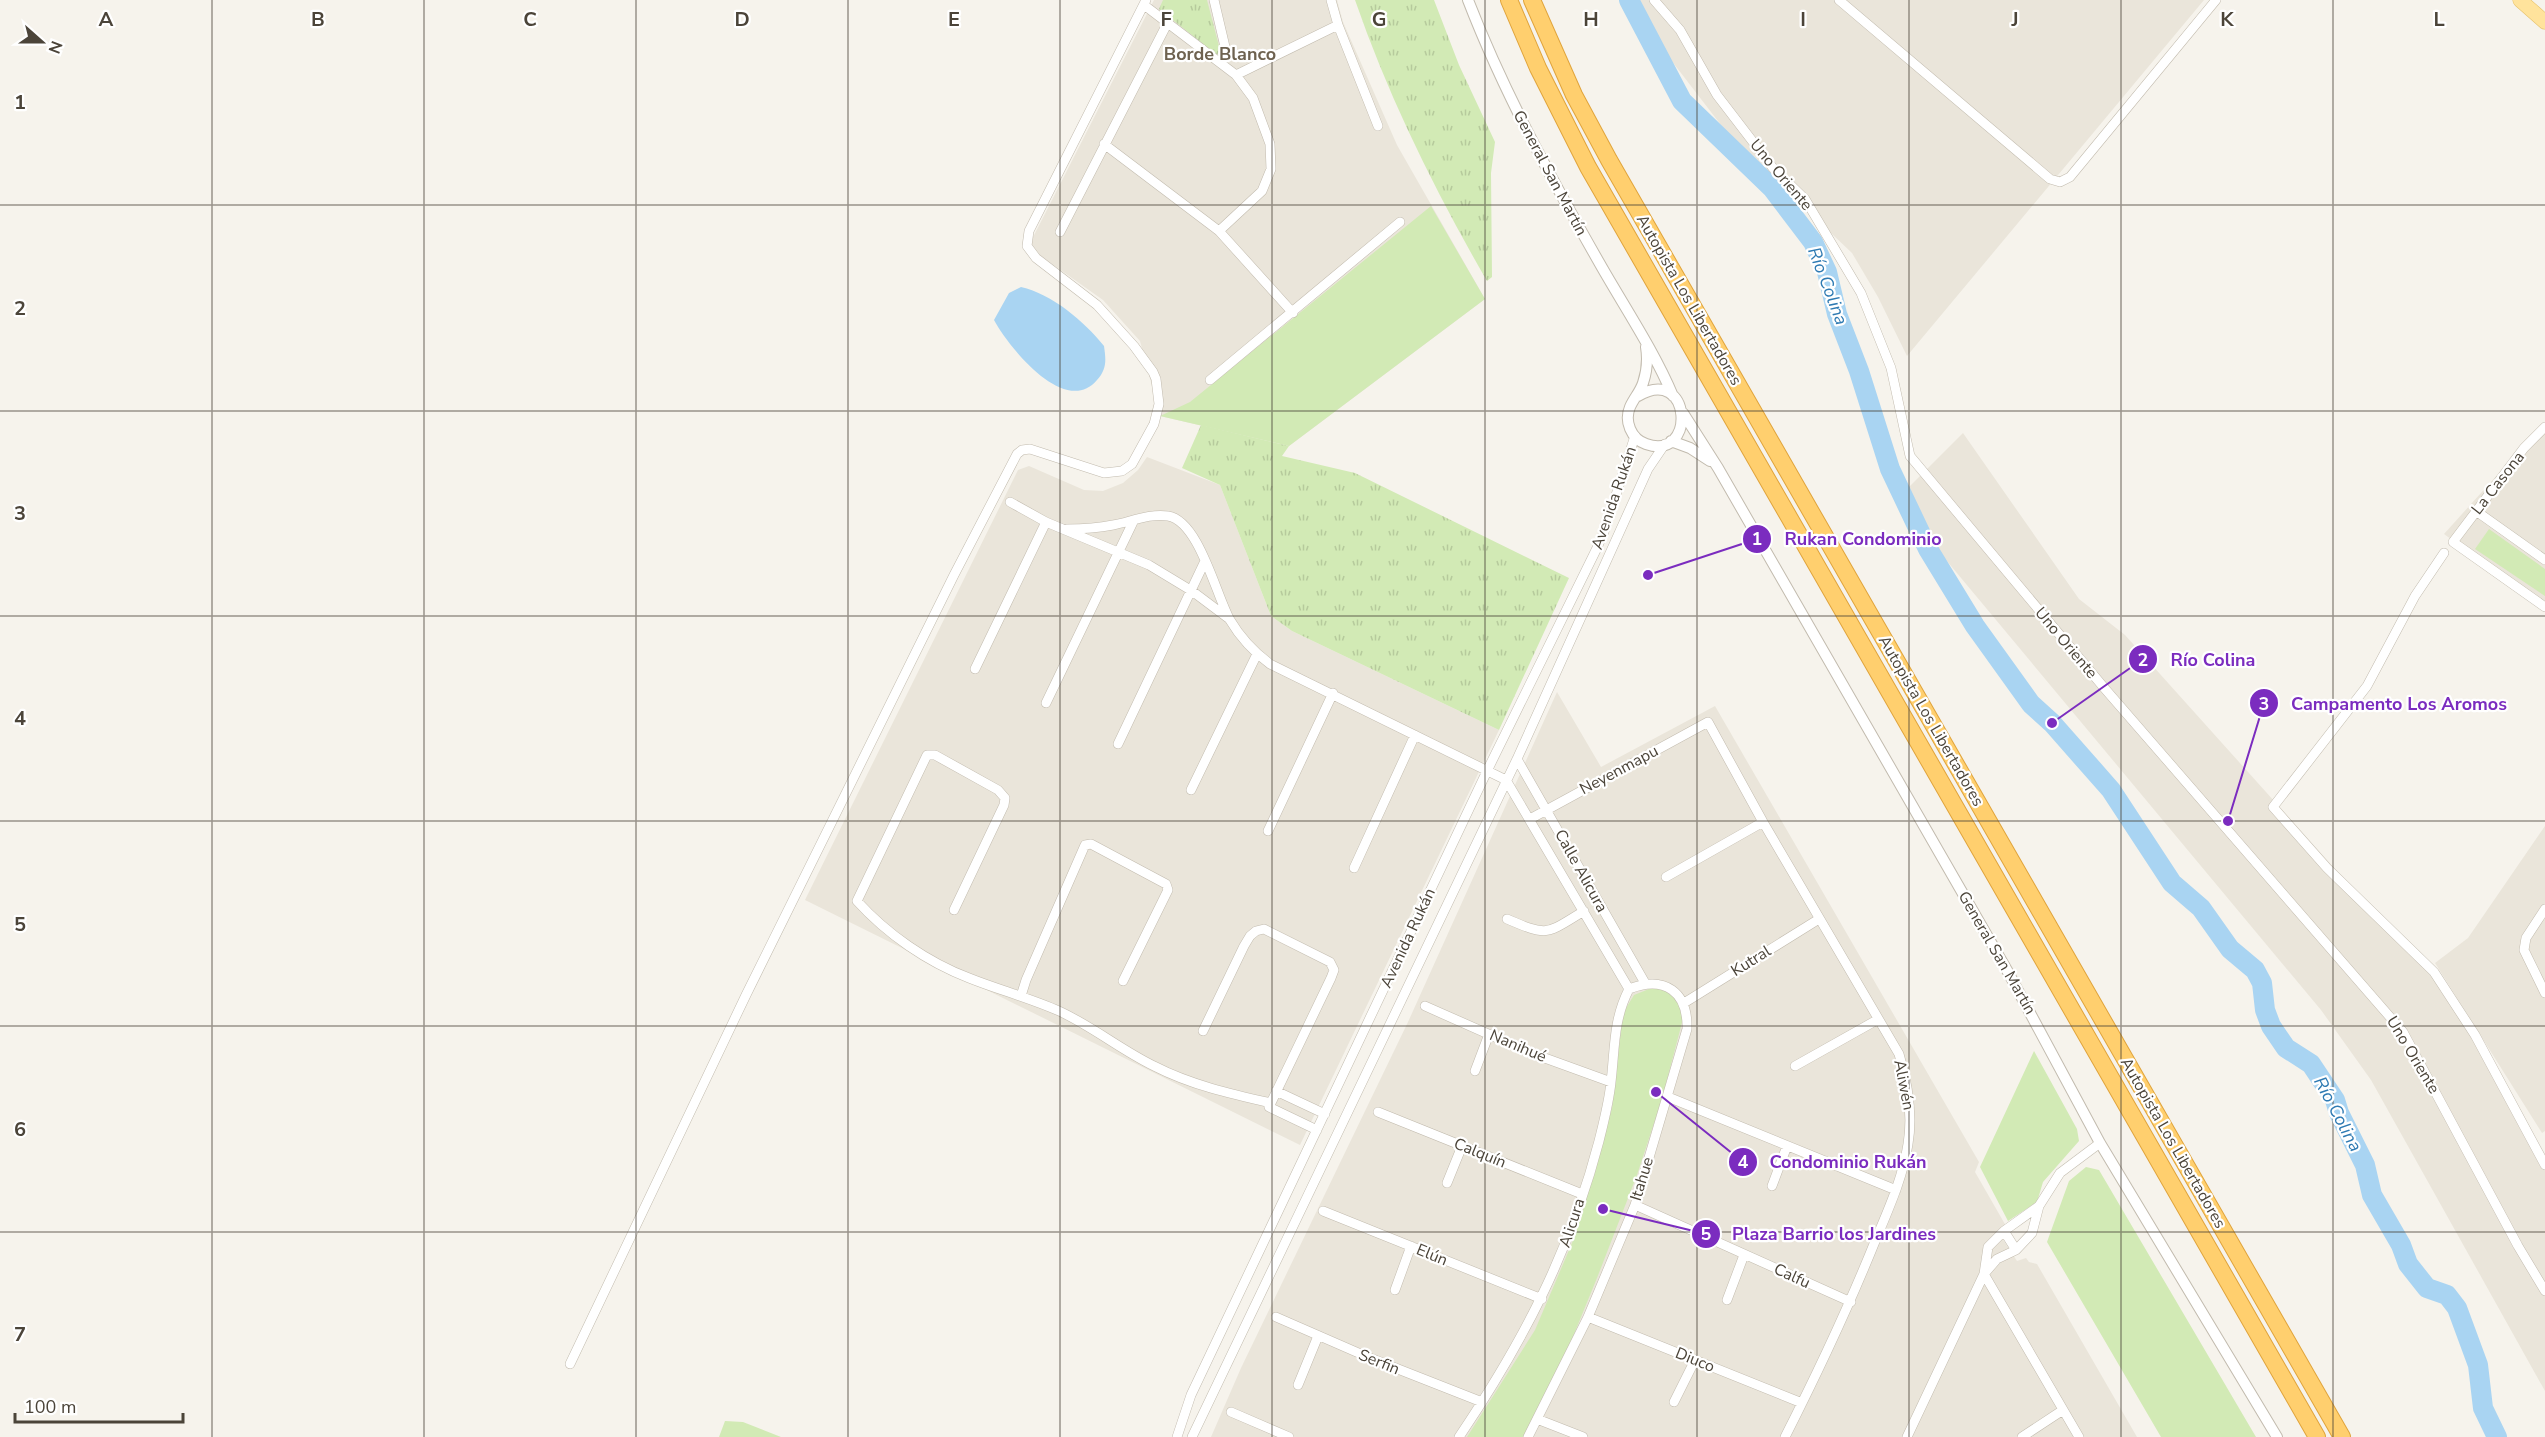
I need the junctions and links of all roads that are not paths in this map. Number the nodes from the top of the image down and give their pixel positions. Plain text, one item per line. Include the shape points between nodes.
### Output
1 (1214, 0) edge
2 (1330, 0) edge
3 (1468, 0) edge
4 (1509, 0) edge
5 (1532, 0) edge
6 (1654, 0) edge
7 (1839, 0) edge
8 (2216, 0) edge
9 (2520, 0) edge
10 (1145, 3) edge
11 (1168, 22) junction
12 (2545, 22) edge
13 (1338, 25) junction
14 (1221, 62) junction
15 (1236, 75) junction
16 (1378, 126) dead end
17 (1104, 144) junction
18 (1400, 222) dead end
19 (1219, 231) junction
20 (1060, 232) dead end
21 (1293, 313) junction
22 (1645, 340) junction
23 (1210, 380) dead end
24 (1638, 396) junction
25 (1672, 396) junction
26 (1683, 413) junction
27 (2545, 427) edge
28 (1635, 436) junction
29 (1668, 442) junction
30 (1718, 468) junction
31 (1010, 502) dead end
32 (2476, 511) junction
33 (1046, 522) junction
34 (1133, 522) junction
35 (1067, 529) junction
36 (1119, 552) junction
37 (2444, 553) dead end
38 (2545, 560) edge
39 (1205, 561) junction
40 (1192, 591) junction
41 (2545, 607) edge
42 (1566, 612) junction
43 (1580, 618) junction
44 (1230, 619) junction
45 (1257, 654) junction
46 (975, 669) dead end
47 (1333, 693) junction
48 (1046, 703) dead end
49 (1708, 722) joint
50 (1414, 735) junction
51 (1118, 744) dead end
52 (1516, 759) junction
53 (1488, 770) junction
54 (1506, 780) junction
55 (1191, 790) dead end
56 (1546, 810) junction
57 (1530, 819) junction
58 (1763, 822) junction
59 (1268, 831) dead end
60 (1354, 868) dead end
61 (1665, 877) dead end
62 (2545, 909) edge
63 (954, 910) dead end
64 (1584, 911) junction
65 (1507, 919) dead end
66 (1819, 919) junction
67 (1123, 981) dead end
68 (1644, 983) junction
69 (1386, 985) junction
70 (1629, 989) junction
71 (1404, 993) junction
72 (2545, 993) edge
73 (1021, 996) junction
74 (1684, 1003) junction
75 (1425, 1006) dead end
76 (1878, 1020) junction
77 (1203, 1031) dead end
78 (1489, 1034) junction
79 (1795, 1066) dead end
80 (1475, 1071) dead end
81 (1611, 1082) junction
82 (1276, 1091) junction
83 (1668, 1097) junction
84 (1270, 1105) junction
85 (1378, 1112) dead end
86 (1325, 1114) junction
87 (1317, 1130) junction
88 (2100, 1143) junction
89 (1462, 1146) junction
90 (1787, 1146) junction
91 (2541, 1150) edge
92 (2545, 1165) edge
93 (1447, 1183) dead end
94 (1772, 1186) dead end
95 (1896, 1190) junction
96 (1582, 1194) junction
97 (1285, 1199) junction
98 (1635, 1205) junction
99 (2039, 1206) junction
100 (1302, 1207) junction
101 (1323, 1210) dead end
102 (2004, 1231) junction
103 (1412, 1246) junction
104 (2016, 1250) junction
105 (1744, 1255) junction
106 (1984, 1274) junction
107 (1395, 1290) dead end
108 (2545, 1291) edge
109 (1542, 1299) junction
110 (1727, 1300) dead end
111 (1851, 1302) junction
112 (1276, 1317) dead end
113 (1588, 1317) junction
114 (1318, 1336) junction
115 (1695, 1360) junction
116 (570, 1364) dead end
117 (1298, 1385) dead end
118 (1482, 1402) junction
119 (1674, 1402) dead end
120 (1802, 1403) junction
121 (2063, 1410) junction
122 (1231, 1412) dead end
123 (1537, 1419) junction
124 (1177, 1437) edge
125 (1192, 1437) edge
126 (1289, 1437) edge
127 (1459, 1437) edge
128 (1528, 1437) edge
129 (1583, 1437) edge
130 (1785, 1437) edge
131 (1907, 1437) edge
132 (2022, 1437) edge
133 (2079, 1437) edge
134 (2277, 1437) edge
135 (2317, 1437) edge
136 (2342, 1437) edge

1 - 14 street via 1226,51
2 - 13 street
3 - 22 street, General San Martín via 1541,159
4 - 135 highway, Autopista Los Libertadores via 1588,168
5 - 136 highway, Autopista Los Libertadores via 1574,95 1609,160
6 - 108 street, Uno Oriente via 1680,30 1717,96 1773,168 1805,199 1861,293 1891,368 1910,456 2106,690 2403,1032
7 - 8 street via 2049,179 2060,182 2070,177
9 - 12 main road
10 - 11 street
10 - 116 street via 1029,231 1027,246 1036,258 1097,305 1153,372 1159,394 1154,424 1132,464 1116,473 1104,473 1030,449 1017,454 746,995
11 - 14 street
11 - 17 street
13 - 15 street
13 - 16 street
14 - 15 street
15 - 19 street via 1253,98 1270,144 1271,169 1262,191
17 - 19 street
17 - 20 street
18 - 21 street
19 - 21 street
21 - 23 street
22 - 24 street, General San Martín via 1647,364
22 - 25 street, General San Martín
24 - 25 street via 1659,390
24 - 28 street via 1628,416
25 - 26 street
26 - 29 street via 1680,431
26 - 30 street, General San Martín
27 - 32 street, La Casona
28 - 29 street via 1652,446
28 - 42 street, Avenida Rukán via 1604,532
29 - 30 street, General San Martín via 1699,453
29 - 43 street, Avenida Rukán via 1648,469
30 - 88 street, General San Martín via 2008,972
31 - 33 street
32 - 38 street
32 - 41 street, La Casona via 2453,542
33 - 35 street
33 - 46 street
34 - 35 street
34 - 36 street
34 - 39 street via 1158,516 1178,520
35 - 36 street
36 - 40 street
36 - 48 street
37 - 91 street via 2415,596 2367,686 2273,807 2327,868 2434,972
39 - 40 street
39 - 44 street
40 - 44 street
40 - 51 street
42 - 43 street
42 - 53 street, Avenida Rukán
43 - 52 street, Avenida Rukán
44 - 45 street
45 - 47 street
45 - 55 street
47 - 50 street
47 - 59 street
49 - 56 street, Neyenmapu
49 - 58 street, Aliwén
50 - 53 street
50 - 60 street
52 - 54 street, Avenida Rukán
52 - 56 street, Calle Alicura
53 - 54 street
53 - 69 street, Avenida Rukán
54 - 57 street, Calle Alicura
54 - 71 street, Avenida Rukán
56 - 57 street, Neyenmapu
56 - 68 street, Calle Alicura
57 - 64 street, Calle Alicura
58 - 61 street
58 - 66 street, Aliwén
62 - 72 street via 2526,938 2524,950
63 - 73 street via 1005,798 998,790 935,755 927,755 857,901 906,944 934,961 967,978
64 - 65 street via 1551,932 1534,931
64 - 70 street, Calle Alicura
66 - 74 street, Kutral
66 - 76 street, Aliwén
67 - 73 street via 1168,890 1166,884 1091,844 1085,845
68 - 70 street
68 - 74 street via 1663,985
69 - 71 street
69 - 86 street, Avenida Rukán
70 - 81 street, Alicura via 1617,1016
71 - 100 street, Avenida Rukán
73 - 84 street via 1080,1022 1170,1074
74 - 83 street, Itahue via 1688,1029
75 - 78 street, Nanihué
76 - 79 street
76 - 95 street, Aliwén via 1899,1054 1909,1095 1909,1142
77 - 82 street via 1244,946 1256,931 1264,929 1330,962 1334,970 1331,978
78 - 80 street
78 - 81 street, Nanihué
81 - 96 street, Alicura via 1601,1135
82 - 84 street
82 - 86 street
83 - 90 street
83 - 98 street, Itahue
84 - 87 street
85 - 89 street, Calquín
86 - 87 street, Avenida Rukán
87 - 97 street, Avenida Rukán
88 - 99 street via 2060,1173
88 - 134 street, General San Martín
89 - 93 street
89 - 96 street, Calquín
90 - 94 street
90 - 95 street
91 - 92 street
95 - 111 street, Aliwén
96 - 109 street, Alicura via 1566,1246
97 - 100 street
97 - 124 street, Avenida Rukán via 1191,1395
98 - 105 street, Calfu
98 - 113 street, Itahue
99 - 102 street
99 - 104 street via 2032,1233
100 - 125 street, Avenida Rukán
101 - 103 street, Elún
102 - 104 street
102 - 106 street via 1988,1247
103 - 107 street
103 - 109 street, Elún
104 - 106 street via 1997,1258
105 - 110 street
105 - 111 street, Calfu
106 - 121 street
106 - 131 street
109 - 118 street, Alicura
111 - 120 street, Aliwén
112 - 114 street, Serfin
113 - 115 street, Diuco
113 - 123 street, Itahue
114 - 117 street
114 - 118 street, Serfin
115 - 119 street
115 - 120 street, Diuco
118 - 127 street, Alicura
120 - 130 street, Aliwén
121 - 132 street
121 - 133 street
122 - 126 street
123 - 128 street, Itahue
123 - 129 street

